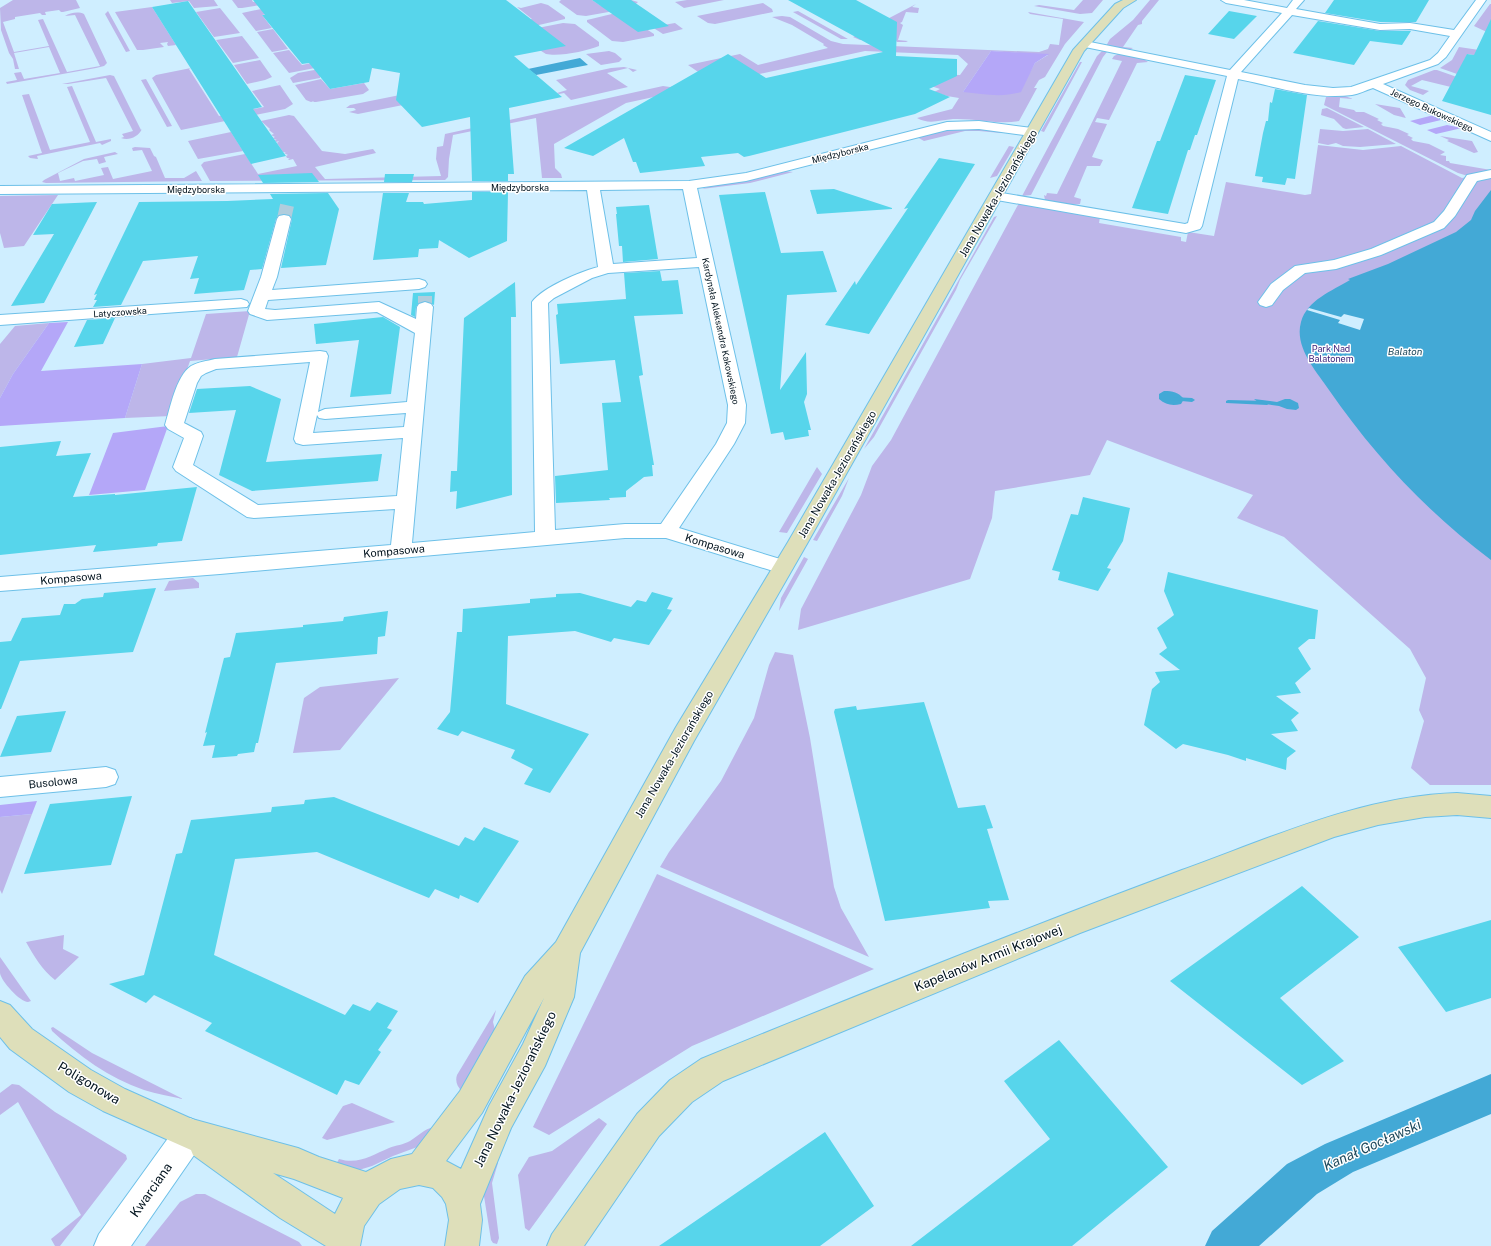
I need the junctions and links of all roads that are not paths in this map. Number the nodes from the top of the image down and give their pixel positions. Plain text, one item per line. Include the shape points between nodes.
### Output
1 (1131, 0) edge
2 (1226, 0) edge
3 (1299, 0) edge
4 (1481, 0) edge
5 (1119, 3) edge
6 (1289, 11) junction
7 (1456, 34) junction
8 (1085, 44) junction
9 (1233, 74) junction
10 (1374, 84) junction
11 (1032, 132) junction
12 (1491, 137) edge
13 (1491, 174) edge
14 (689, 185) junction
15 (593, 186) junction
16 (0, 190) edge
17 (996, 196) junction
18 (284, 219) tunnel mouth
19 (706, 262) junction
20 (606, 269) junction
21 (419, 284) dead end
22 (261, 296) junction
23 (1266, 302) dead end
24 (241, 304) dead end
25 (425, 307) tunnel mouth
26 (0, 320) edge
27 (423, 331) junction
28 (416, 406) junction
29 (325, 414) dead end
30 (413, 432) junction
31 (406, 502) junction
32 (667, 531) junction
33 (545, 537) junction
34 (401, 551) junction
35 (784, 567) junction
36 (0, 584) edge
37 (106, 777) dead end
38 (0, 787) edge
39 (1491, 807) edge
40 (566, 951) junction
41 (0, 1015) edge
42 (190, 1134) junction
43 (420, 1169) junction
44 (369, 1190) junction
45 (464, 1202) junction
46 (343, 1242) edge
47 (111, 1246) edge
48 (462, 1246) edge
49 (564, 1246) edge

1 - 5 street, Jana Nowaka-Jeziorańskiego
2 - 6 street
3 - 6 street
4 - 7 street, Jerzego Bukowskiego
5 - 8 street, Jana Nowaka-Jeziorańskiego
6 - 7 street via 1380,27 1410,26
6 - 9 street
7 - 10 street, Jerzego Bukowskiego via 1434,62
8 - 9 street, Jerzego Bukowskiego
8 - 11 street, Jana Nowaka-Jeziorańskiego via 1079,50
9 - 10 street, Jerzego Bukowskiego via 1305,89 1333,92 1352,91
9 - 17 street via 1195,226 1186,229
10 - 12 street, Jerzego Bukowskiego
11 - 14 street, Międzyborska via 979,125 947,126 746,177
11 - 17 street, Jana Nowaka-Jeziorańskiego
13 - 23 street via 1472,178 1439,225 1382,249 1336,264 1300,269 1277,287
14 - 15 street, Międzyborska
14 - 19 street, Kardynała Aleksandra Kakowskiego
15 - 16 street, Międzyborska
15 - 20 street
17 - 35 street, Jana Nowaka-Jeziorańskiego
18 - 22 street via 269,277
19 - 20 street
19 - 32 street, Kardynała Aleksandra Kakowskiego via 737,404 736,423 725,444
20 - 33 street via 587,275 548,295 540,302
21 - 22 street
22 - 27 street via 256,312 262,314 379,307
24 - 26 street, Latyczowska
25 - 27 street
27 - 28 street
28 - 29 street
28 - 30 street
30 - 31 street
30 - 31 street via 302,439 320,356 204,367 195,372 190,379 174,425 194,436 183,467 254,512
31 - 34 street
32 - 33 street, Kompasowa via 625,531
32 - 35 street, Kompasowa
33 - 34 street, Kompasowa
34 - 36 street, Kompasowa
35 - 40 street, Jana Nowaka-Jeziorańskiego via 681,741
37 - 38 street, Busolowa
39 - 49 street, Kapelanów Armii Krajowej via 1457,804 1412,808 1331,827 1070,924 712,1070 680,1091 648,1125
40 - 43 street, Jana Nowaka-Jeziorańskiego via 535,986 471,1102
40 - 45 street, Jana Nowaka-Jeziorańskiego via 559,997 534,1055 482,1156
41 - 42 street, Poligonowa via 21,1039 80,1081 114,1100
42 - 44 street, Poligonowa via 298,1164
42 - 46 street, Poligonowa
42 - 47 street, Kwarciana
43 - 44 street via 402,1171 385,1178
43 - 45 street via 439,1174 454,1185
44 - 46 street via 349,1221
45 - 48 street via 467,1219

